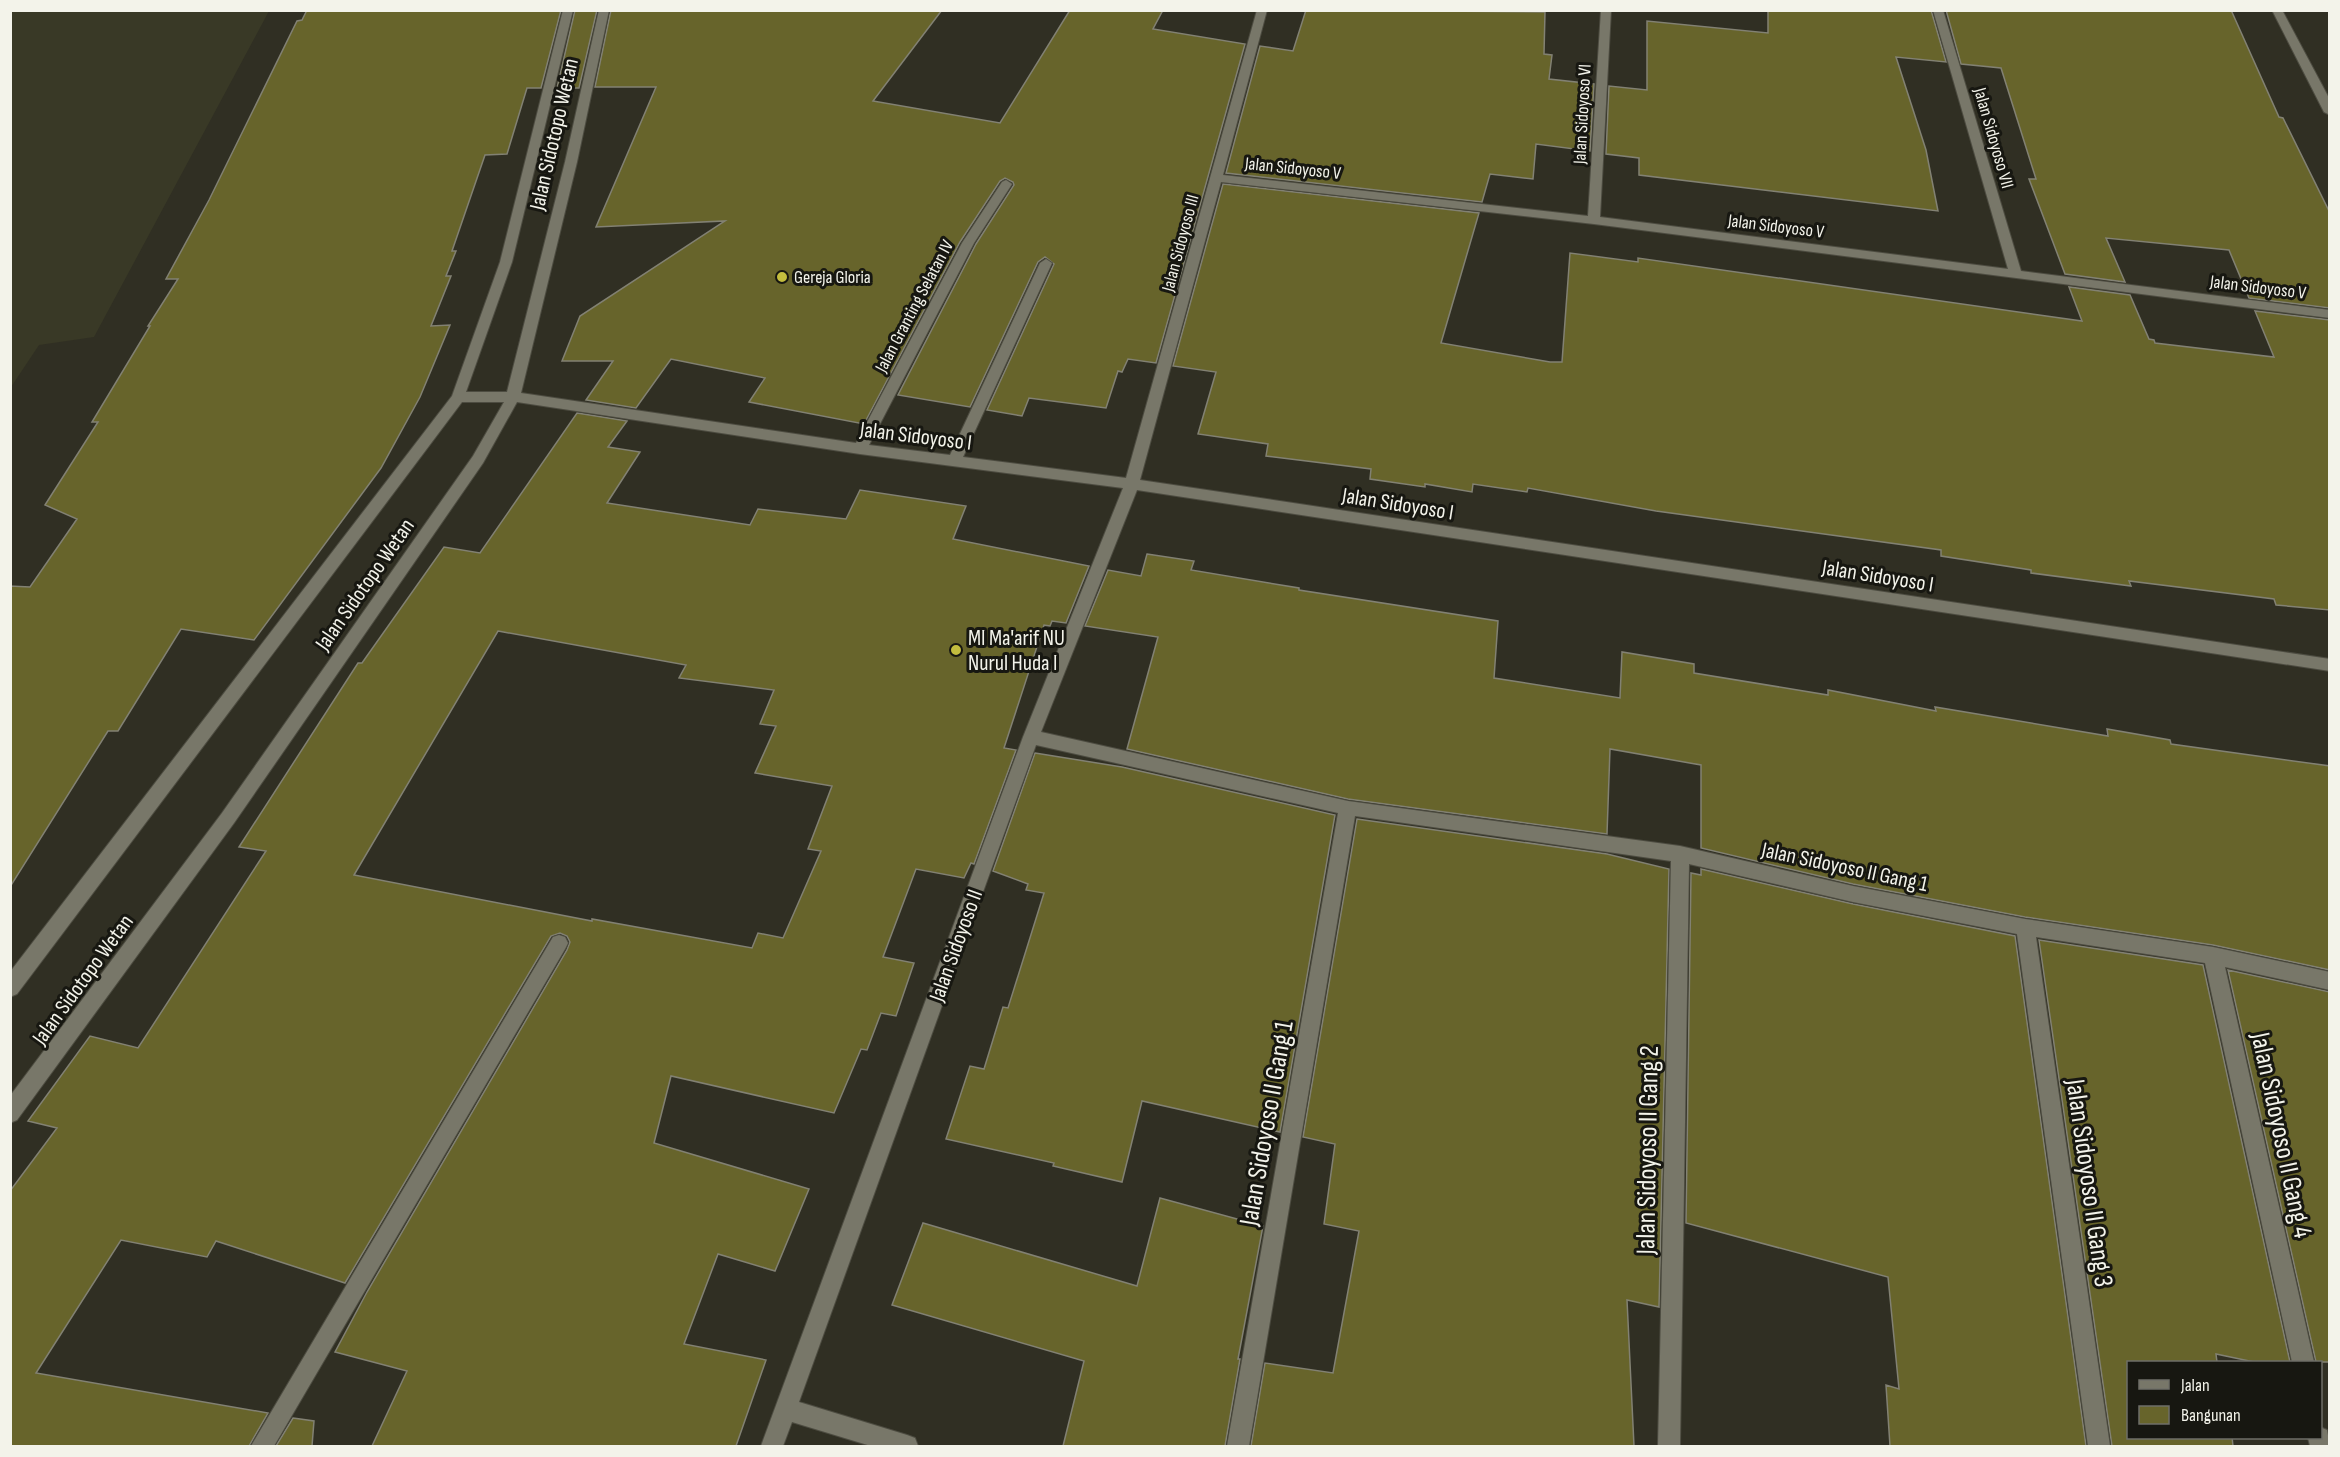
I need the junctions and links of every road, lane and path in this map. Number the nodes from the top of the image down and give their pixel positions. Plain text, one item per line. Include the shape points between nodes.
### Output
1 (568, 10) edge
2 (604, 10) edge
3 (1251, 10) edge
4 (1606, 10) edge
5 (1938, 10) edge
6 (2277, 10) edge
7 (1262, 11) edge
8 (2330, 112) edge
9 (1216, 178) junction
10 (1006, 184) dead end
11 (1594, 220) junction
12 (1046, 263) dead end
13 (2016, 275) junction
14 (2330, 314) edge
15 (458, 397) junction
16 (513, 397) junction
17 (860, 449) junction
18 (954, 461) junction
19 (1132, 484) junction
20 (2330, 665) edge
21 (1031, 738) junction
22 (1348, 808) junction
23 (1680, 854) junction
24 (2025, 927) junction
25 (559, 944) dead end
26 (2213, 956) junction
27 (2330, 981) edge
28 (10, 988) edge
29 (10, 1113) edge
30 (2303, 1361) edge
31 (785, 1409) junction
32 (262, 1446) edge
33 (772, 1446) edge
34 (907, 1446) edge
35 (1238, 1446) edge
36 (1669, 1446) edge
37 (2098, 1446) edge

1 - 15 street, Jalan Sidotopo Wetan via 506,262
2 - 16 street, Jalan Sidotopo Wetan
3 - 7 street
4 - 11 street, Jalan Sidoyoso VI
5 - 13 street, Jalan Sidoyoso VII
6 - 8 street
7 - 9 street, Jalan Sidoyoso III
9 - 11 street, Jalan Sidoyoso V
9 - 19 street, Jalan Sidoyoso III
10 - 17 street, Jalan Granting Selatan IV via 968,243
11 - 13 street, Jalan Sidoyoso V
12 - 18 street
13 - 14 street, Jalan Sidoyoso V
15 - 16 street, Jalan Sidoyoso I
15 - 28 street, Jalan Sidotopo Wetan
16 - 17 street, Jalan Sidoyoso I
16 - 29 street, Jalan Sidotopo Wetan via 478,459 235,809
17 - 18 street, Jalan Sidoyoso I
18 - 19 street, Jalan Sidoyoso I
19 - 20 street, Jalan Sidoyoso I
19 - 21 street, Jalan Sidoyoso II
21 - 22 street, Jalan Sidoyoso II Gang 1
21 - 31 street, Jalan Sidoyoso II
22 - 23 street, Jalan Sidoyoso II Gang 1
22 - 35 street, Jalan Sidoyoso II Gang 1
23 - 24 street, Jalan Sidoyoso II Gang 1 via 1853,894
23 - 36 street, Jalan Sidoyoso II Gang 2
24 - 26 street, Jalan Sidoyoso II Gang 1
24 - 37 street, Jalan Sidoyoso II Gang 3
25 - 32 street
26 - 27 street, Jalan Sidoyoso II Gang 1
26 - 30 street, Jalan Sidoyoso II Gang 4
31 - 33 street, Jalan Sidoyoso II
31 - 34 street

